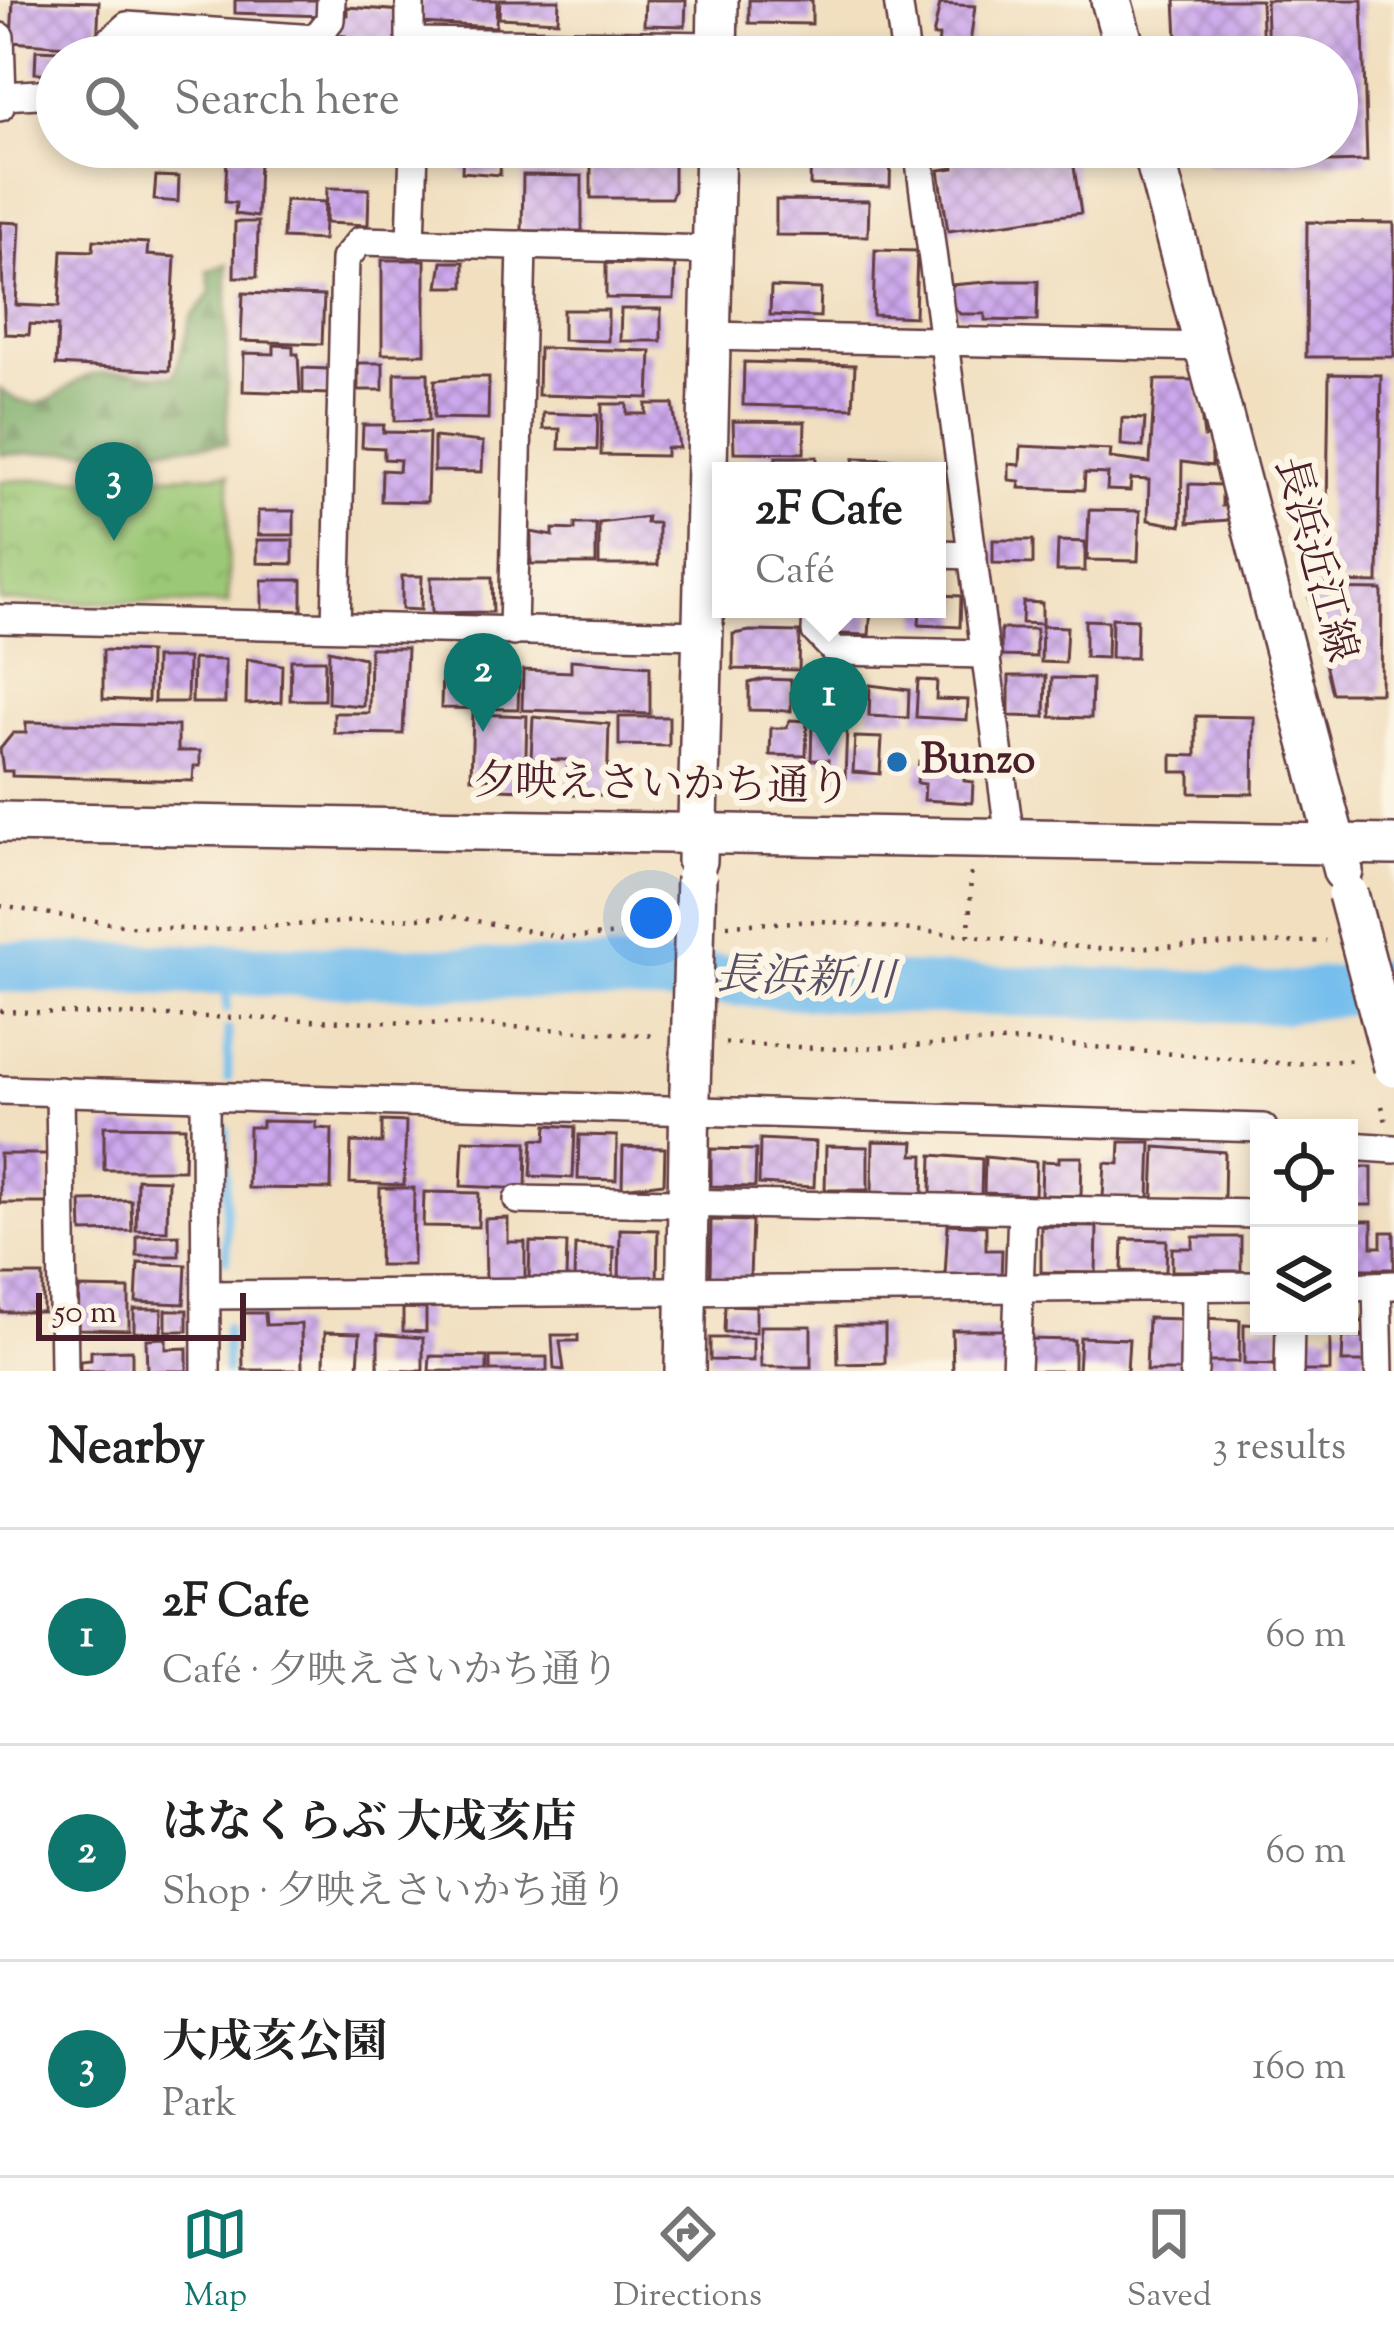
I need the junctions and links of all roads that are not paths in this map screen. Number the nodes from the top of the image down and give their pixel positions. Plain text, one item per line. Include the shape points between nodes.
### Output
1 (331, 0) edge
2 (410, 0) edge
3 (718, 0) edge
4 (898, 0) edge
5 (1111, 0) edge
6 (115, 36) edge
7 (272, 36) edge
8 (318, 36) edge
9 (410, 36) edge
10 (717, 36) edge
11 (903, 36) edge
12 (1121, 36) edge
13 (0, 37) edge
14 (36, 96) edge
15 (1, 102) edge
16 (414, 168) edge
17 (714, 168) edge
18 (921, 168) edge
19 (1158, 168) edge
20 (412, 243) junction
21 (522, 245) junction
22 (712, 250) junction
23 (709, 337) junction
24 (944, 340) junction
25 (1208, 347) junction
26 (946, 554) edge
27 (973, 555) junction
28 (817, 618) edge
29 (0, 619) edge
30 (336, 626) junction
31 (513, 632) junction
32 (704, 635) junction
33 (986, 654) junction
34 (0, 822) edge
35 (698, 836) junction
36 (1010, 839) junction
37 (1336, 845) junction
38 (1394, 845) edge
39 (1394, 1067) edge
40 (0, 1090) edge
41 (60, 1091) junction
42 (205, 1096) junction
43 (690, 1101) junction
44 (1250, 1134) edge
45 (1358, 1147) edge
46 (1394, 1149) edge
47 (518, 1200) dead end
48 (690, 1203) junction
49 (1022, 1210) junction
50 (1250, 1214) edge
51 (1250, 1286) edge
52 (1374, 1286) edge
53 (1195, 1288) junction
54 (1018, 1291) junction
55 (688, 1293) junction
56 (206, 1295) junction
57 (1290, 1335) edge
58 (64, 1371) edge
59 (206, 1371) edge
60 (686, 1371) edge
61 (1016, 1371) edge
62 (1194, 1371) edge
63 (1289, 1371) edge
64 (1378, 1371) edge

1 - 8 street via 331,20
2 - 9 street
3 - 10 street
4 - 11 street
5 - 12 street
6 - 7 street via 127,26
13 - 15 street
14 - 15 street
16 - 20 street
17 - 22 street
18 - 24 street
19 - 25 street, 長浜近江線
20 - 21 street
20 - 30 street via 360,241 345,259
21 - 22 street
21 - 31 street
22 - 23 street
23 - 24 street
23 - 32 street
24 - 25 street
24 - 27 street
25 - 37 street, 長浜近江線
26 - 27 street
27 - 33 street
28 - 33 street via 816,631 835,651
29 - 30 street
30 - 31 street
31 - 32 street
32 - 35 street
33 - 36 street
34 - 35 street, 夕映えさいかち通り
35 - 36 street, 夕映えさいかち通り
35 - 43 street, bridge
36 - 37 street, 夕映えさいかち通り
37 - 38 street, 夕映えさいかち通り
37 - 39 street, 長浜近江線, bridge
40 - 41 street
41 - 42 street
41 - 58 street
42 - 43 street
42 - 56 street
43 - 44 street
43 - 48 street
45 - 46 street
47 - 48 street
48 - 49 street
48 - 55 street
49 - 50 street
49 - 54 street
51 - 53 street
52 - 64 street
53 - 54 street
53 - 62 street
54 - 55 street
54 - 61 street
55 - 56 street
55 - 60 street
56 - 59 street
57 - 63 street

